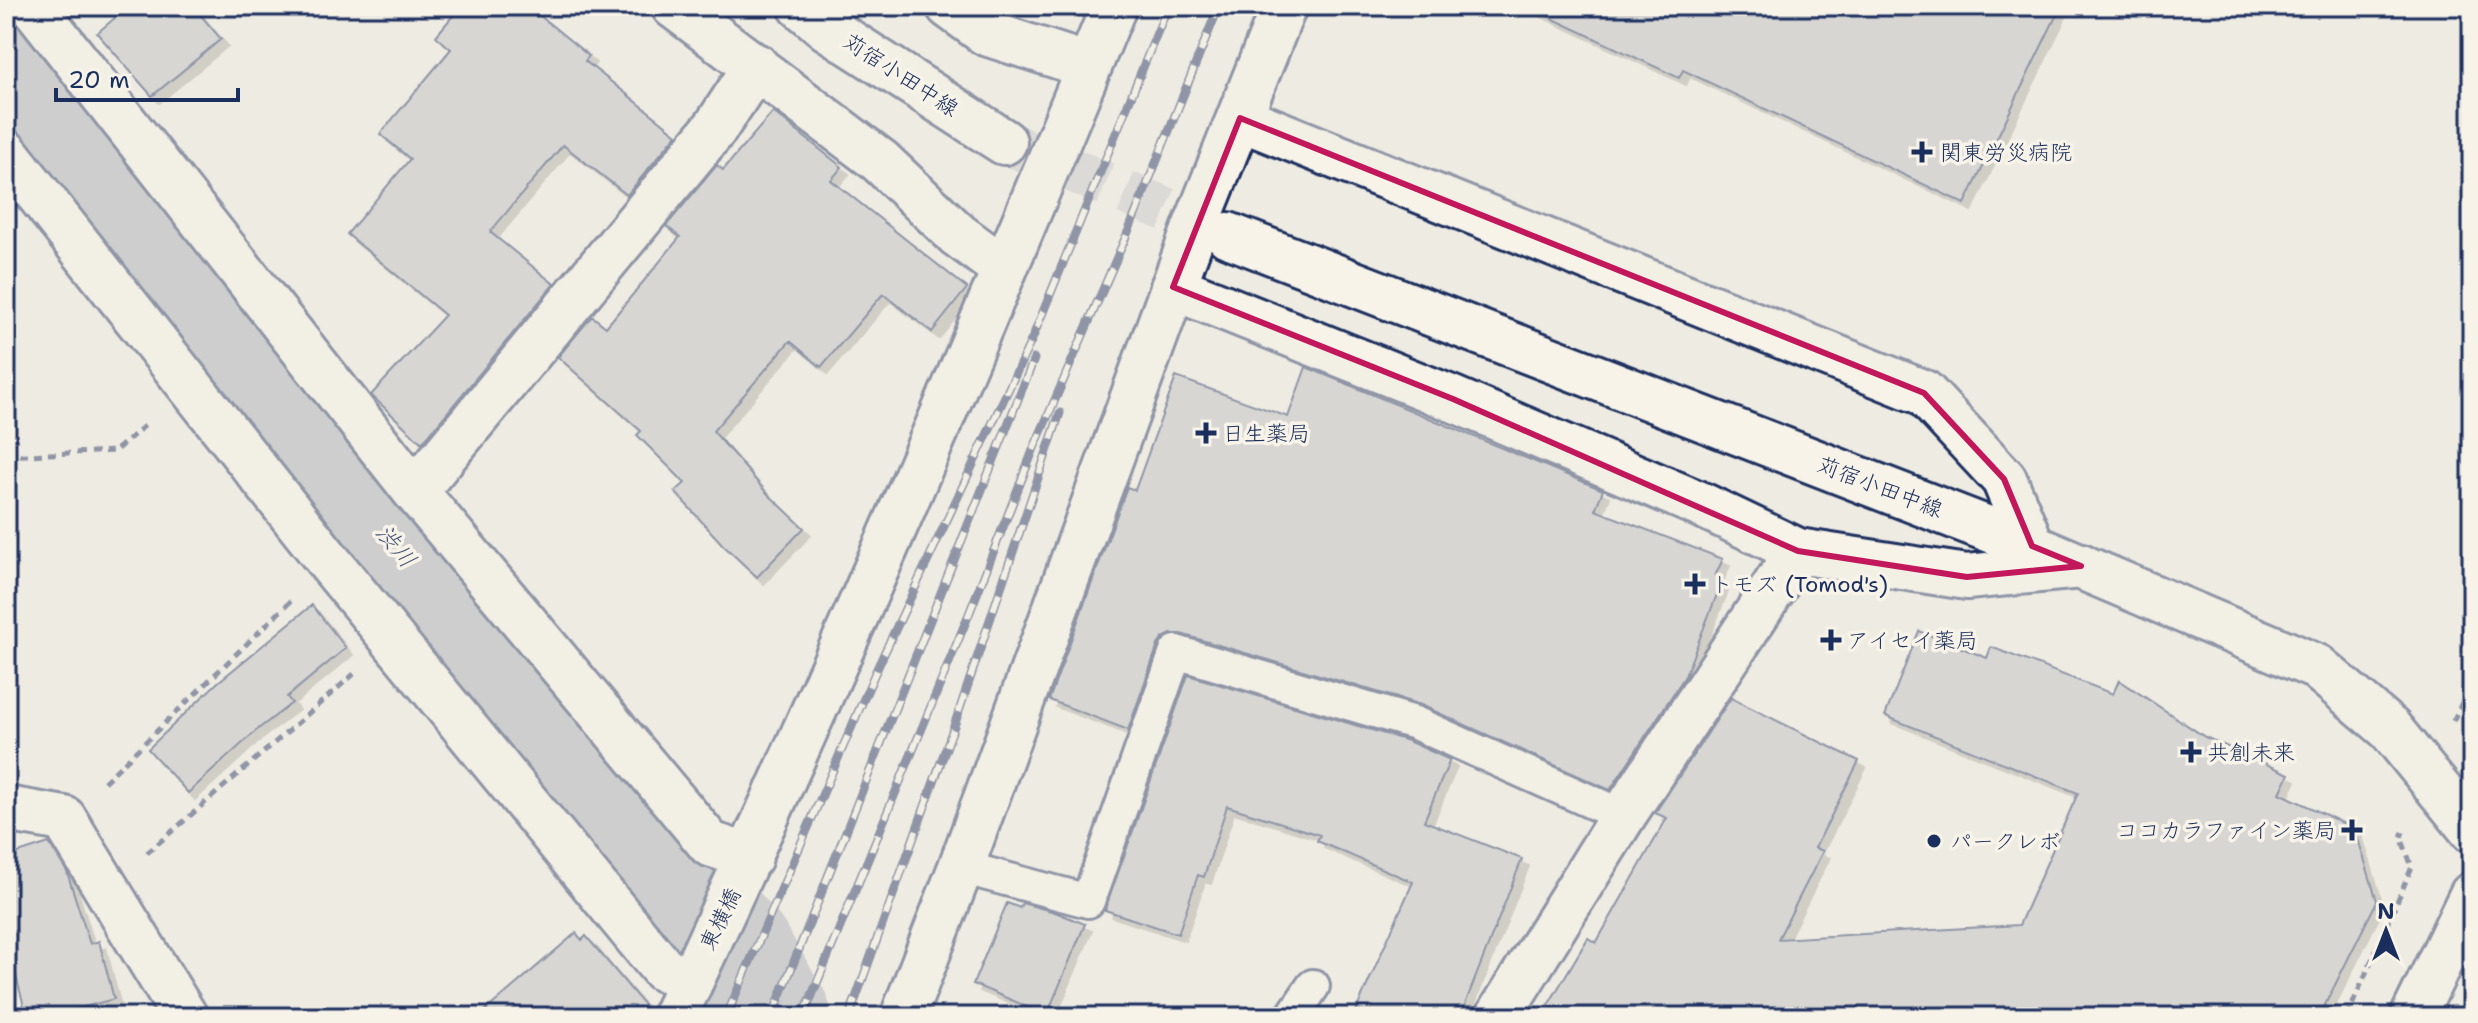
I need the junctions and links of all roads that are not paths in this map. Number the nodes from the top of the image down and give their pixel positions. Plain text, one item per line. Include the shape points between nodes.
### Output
1 (33, 6) edge
2 (674, 6) edge
3 (801, 6) edge
4 (949, 6) edge
5 (1114, 6) edge
6 (1284, 6) edge
7 (756, 66) junction
8 (1089, 66) junction
9 (1240, 118) junction
10 (1004, 142) tunnel mouth
11 (6, 153) edge
12 (1228, 235) tunnel mouth
13 (1004, 269) junction
14 (1173, 287) junction
15 (415, 491) junction
16 (2032, 546) junction
17 (1798, 551) junction
18 (2081, 566) junction
19 (6, 809) edge
20 (1623, 816) junction
21 (2472, 830) edge
22 (750, 857) junction
23 (961, 867) junction
24 (2472, 895) edge
25 (1313, 986) dead end
26 (682, 999) edge
27 (185, 1017) edge
28 (903, 1017) edge
29 (1292, 1017) edge
30 (1498, 1017) edge
31 (2413, 1017) edge

1 - 15 street
2 - 7 street
3 - 10 street, 苅宿小田中線
4 - 8 street via 986,33
5 - 8 street, 東横橋
6 - 9 street
7 - 13 street via 880,161 958,235
7 - 15 street via 716,127
8 - 13 street, 東横橋
9 - 14 street
9 - 16 street via 1924,393 2004,479
11 - 26 street
12 - 16 street, 苅宿小田中線
13 - 22 street, 東横橋
14 - 17 street via 1467,405
14 - 23 street
15 - 22 street via 710,844
16 - 18 street, 苅宿小田中線
17 - 18 street via 1967,577
17 - 20 street
18 - 21 street, 苅宿小田中線 via 2317,667 2390,729
19 - 27 street via 64,819
20 - 23 lane via 1415,723 1176,652 1088,901
20 - 30 street
22 - 26 street, 東横橋
23 - 28 street
24 - 31 street
25 - 29 lane

